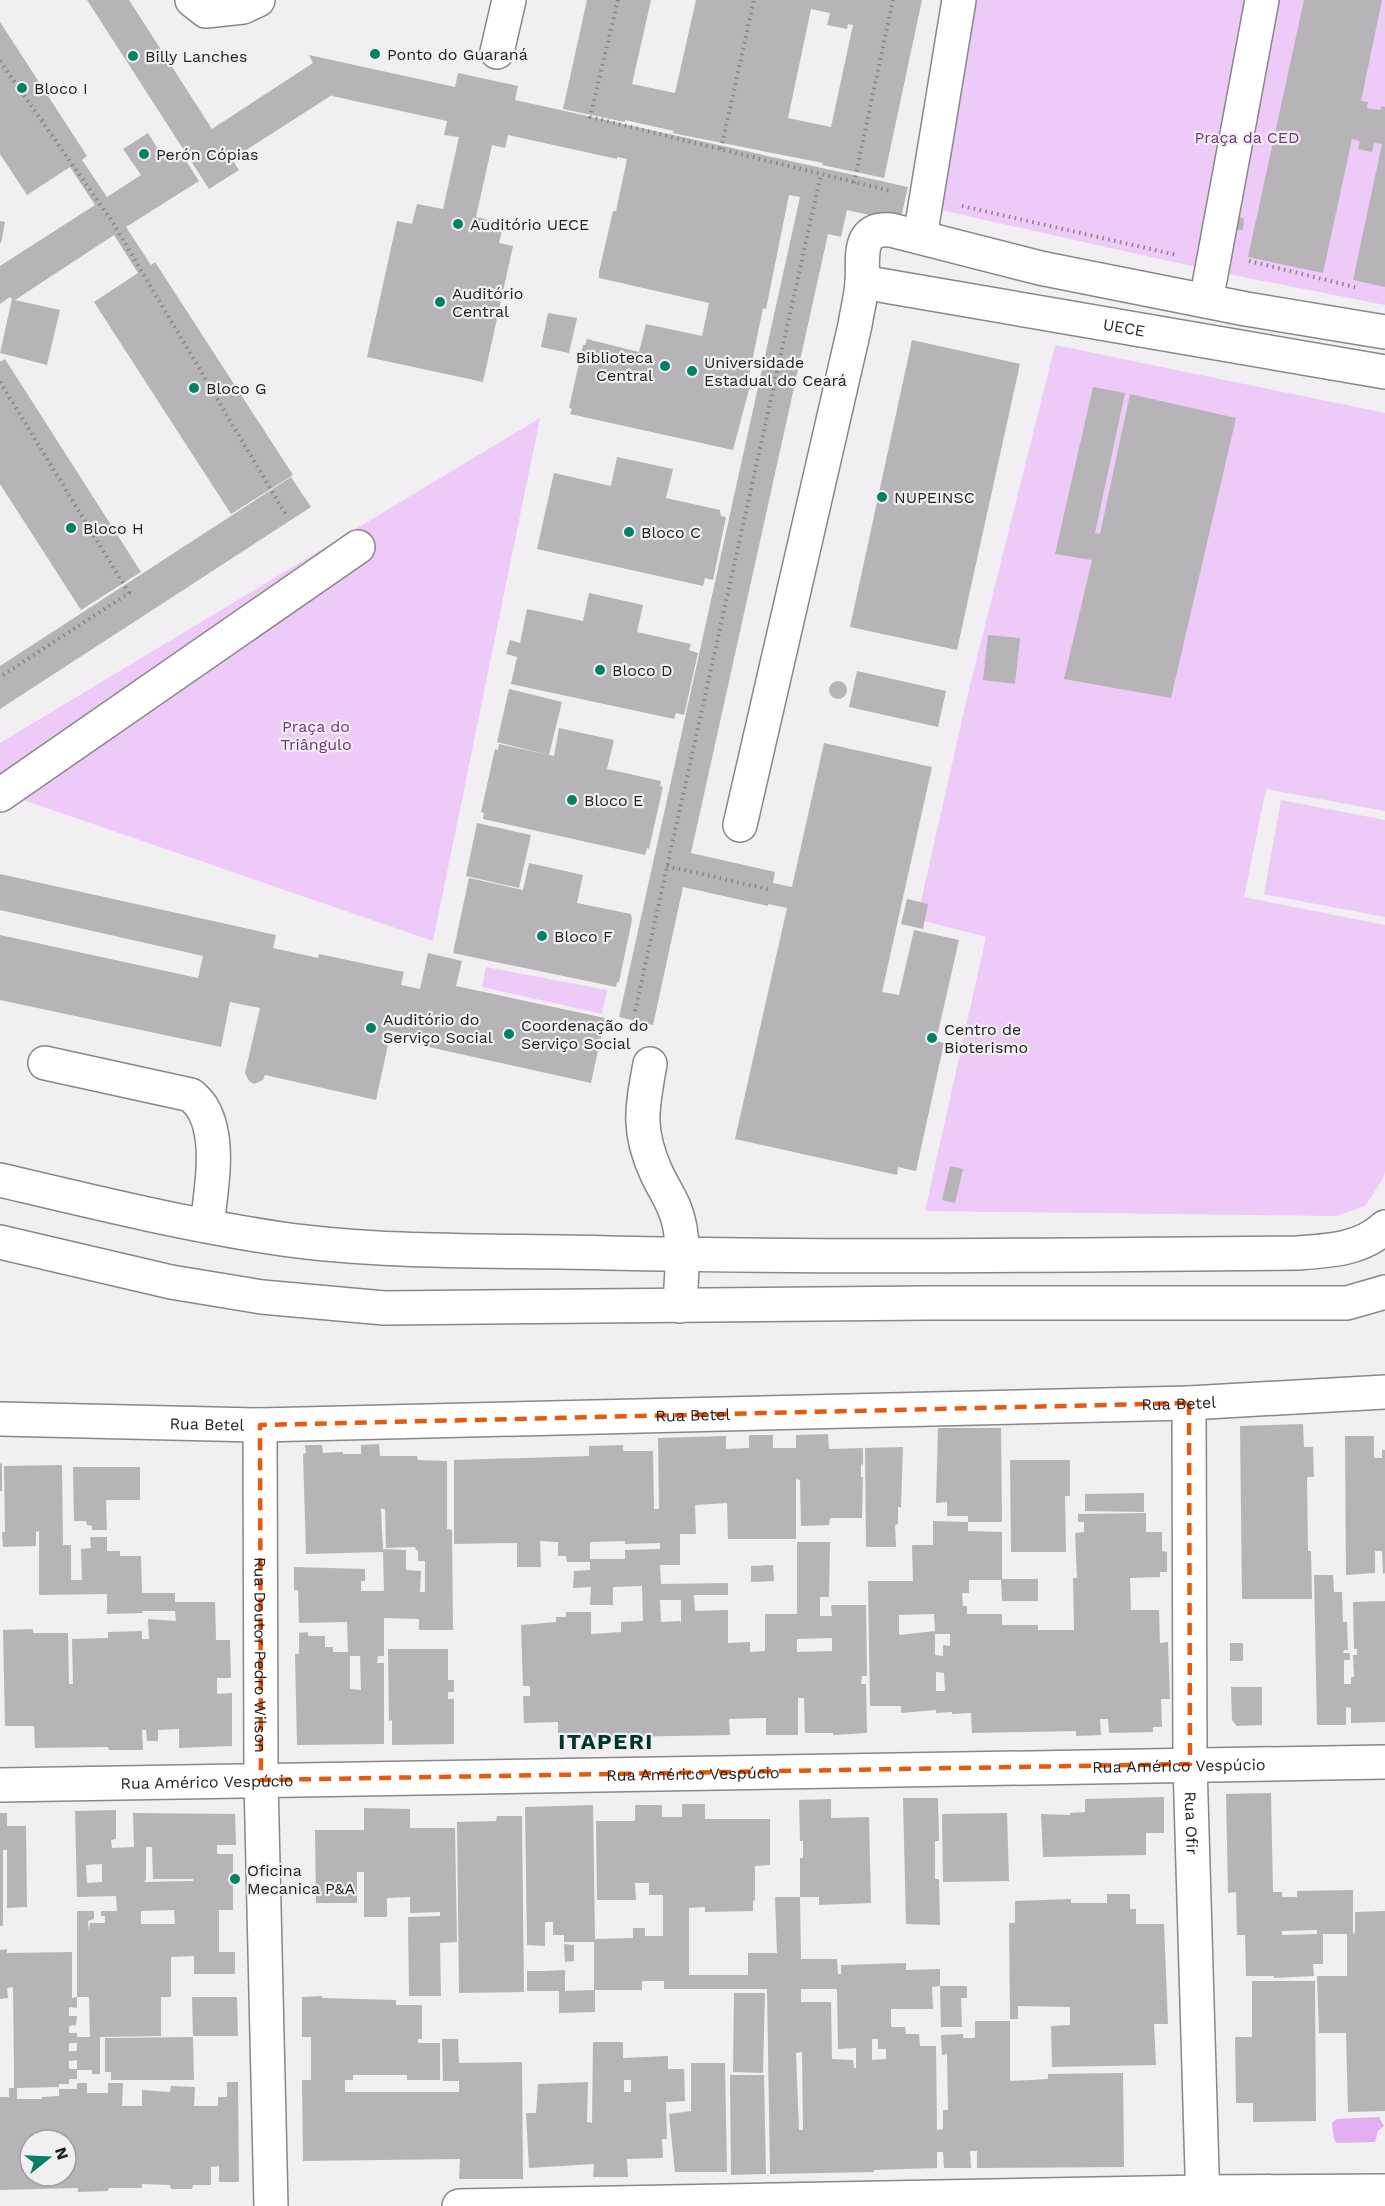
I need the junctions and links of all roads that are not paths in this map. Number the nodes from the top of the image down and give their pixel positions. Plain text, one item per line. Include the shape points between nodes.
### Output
1 (192, 0) edge
2 (258, 0) edge
3 (509, 0) edge
4 (959, 0) edge
5 (1263, 0) edge
6 (497, 52) dead end
7 (920, 237) junction
8 (862, 282) junction
9 (1206, 302) junction
10 (1385, 332) edge
11 (1385, 372) edge
12 (358, 547) dead end
13 (0, 795) edge
14 (740, 825) dead end
15 (45, 1063) dead end
16 (650, 1064) dead end
17 (0, 1180) edge
18 (207, 1225) junction
19 (1385, 1227) edge
20 (0, 1242) edge
21 (681, 1254) junction
22 (1385, 1292) edge
23 (680, 1306) junction
24 (1385, 1392) edge
25 (1189, 1403) junction
26 (0, 1419) edge
27 (260, 1425) junction
28 (1385, 1762) edge
29 (1190, 1764) junction
30 (261, 1780) junction
31 (0, 1785) edge
32 (1385, 2192) edge
33 (1203, 2199) edge
34 (733, 2203) edge
35 (271, 2206) edge
36 (459, 2206) edge

1 - 2 street via 206,11 243,7
3 - 6 street
4 - 7 street
5 - 9 street
7 - 8 street via 884,229 869,236 863,246
7 - 9 street
8 - 11 street, UECE
8 - 14 street
9 - 10 street
12 - 13 street
15 - 18 street via 191,1095 202,1106 213,1142
16 - 21 street via 642,1110 643,1136 671,1198 679,1224
17 - 18 street
18 - 21 street via 282,1239 347,1245
19 - 21 street via 1362,1243 1330,1251 1296,1253 927,1257
20 - 23 street via 171,1282 262,1297 384,1308
21 - 23 street
22 - 23 street via 1347,1302
24 - 25 street, Rua Betel
25 - 27 street, Rua Betel
25 - 29 street, Rua Ofir
26 - 27 street, Rua Betel
27 - 30 street, Rua Doutor Pedro Wilson
28 - 29 street, Rua Américo Vespúcio
29 - 30 street, Rua Américo Vespúcio
29 - 33 street, Rua Ofir
30 - 31 street, Rua Américo Vespúcio
30 - 35 street, Rua Doutor Pedro Wilson
32 - 33 street
33 - 34 street
34 - 36 street

